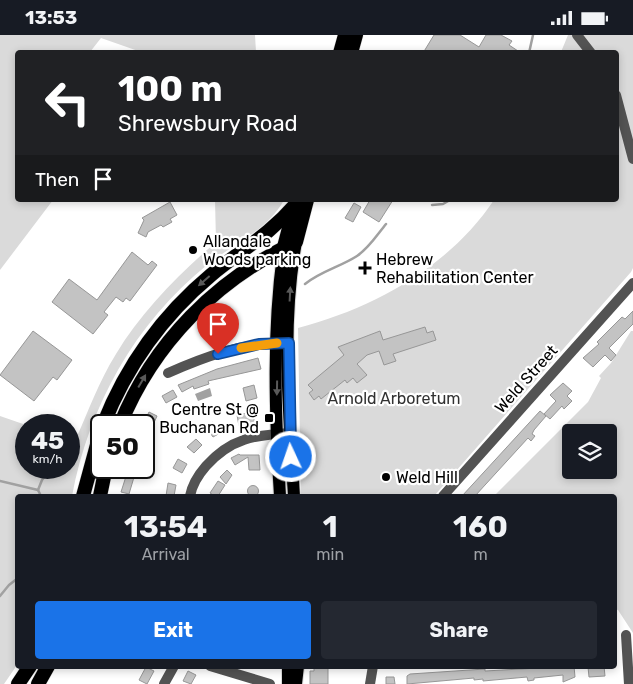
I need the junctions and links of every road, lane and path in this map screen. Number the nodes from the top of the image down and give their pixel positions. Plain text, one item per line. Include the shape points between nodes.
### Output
1 (345, 35) edge
2 (356, 35) edge
3 (577, 35) edge
4 (341, 50) edge
5 (352, 50) edge
6 (589, 50) edge
7 (619, 106) edge
8 (633, 159) edge
9 (299, 202) edge
10 (290, 245) junction
11 (633, 283) edge
12 (283, 343) junction
13 (168, 373) dead end
14 (109, 414) edge
15 (126, 414) edge
16 (290, 433) junction
17 (277, 434) junction
18 (90, 470) edge
19 (104, 479) edge
20 (84, 494) edge
21 (100, 494) edge
22 (191, 494) edge
23 (280, 494) edge
24 (294, 494) edge
25 (445, 494) edge
26 (626, 635) dead end
27 (626, 650) junction
28 (617, 651) edge
29 (28, 669) edge
30 (46, 669) edge
31 (172, 669) edge
32 (220, 669) edge
33 (302, 669) edge
34 (372, 669) edge
35 (294, 679) edge
36 (18, 684) edge
37 (38, 684) edge
38 (164, 684) edge
39 (270, 684) edge
40 (370, 684) edge
41 (629, 684) edge

1 - 4 highway
2 - 5 highway
3 - 6 street
7 - 8 street
9 - 10 highway
9 -> 14 highway via 270,232 211,275 171,314 135,363
10 - 12 main road via 279,297
15 -> 10 highway via 148,371 187,320 235,277
11 - 25 street, Weld Street
12 - 13 street via 231,350
12 - 16 main road
12 -> 17 main road
16 - 17 street
16 - 24 main road
17 - 22 street via 248,438 224,448 203,469
17 - 23 main road
18 - 20 highway
19 - 21 highway
26 - 27 street
27 - 28 street
27 - 41 street
29 - 36 highway
30 - 37 highway
31 - 38 street
32 - 39 street
33 - 35 street
34 - 40 street

